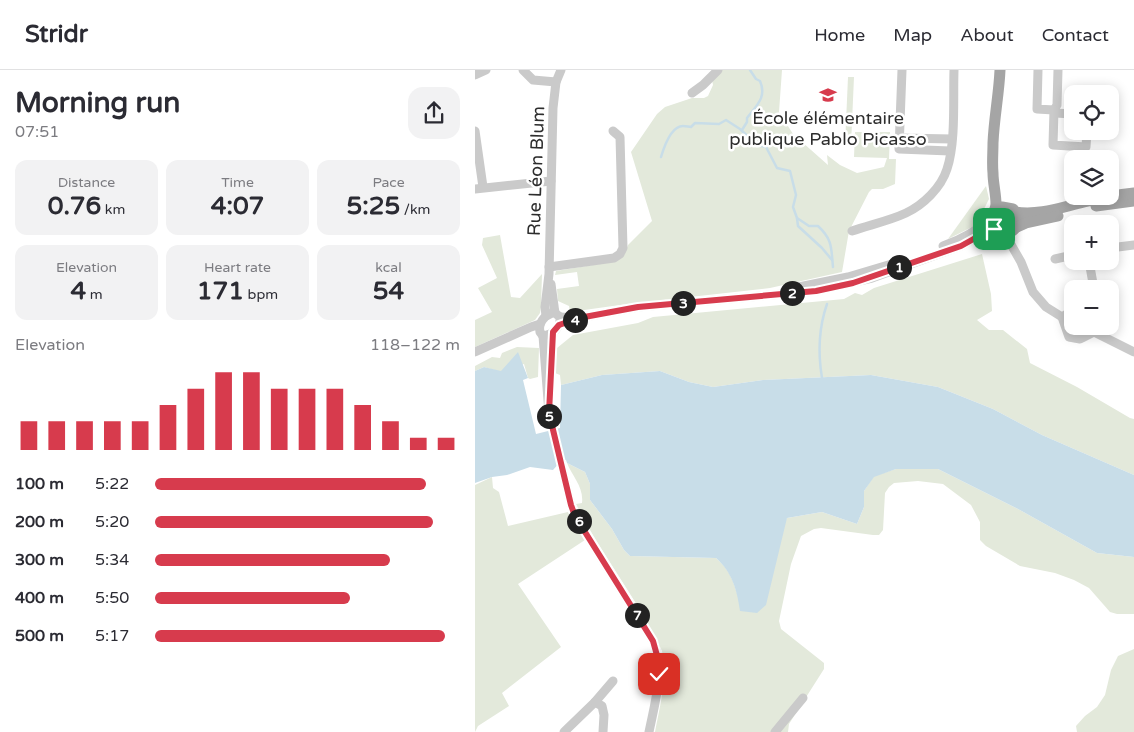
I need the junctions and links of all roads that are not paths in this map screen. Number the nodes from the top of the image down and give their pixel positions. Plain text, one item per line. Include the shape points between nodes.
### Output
1 (486, 70) edge
2 (523, 70) edge
3 (561, 70) edge
4 (718, 70) edge
5 (902, 70) edge
6 (954, 70) edge
7 (1038, 70) edge
8 (1058, 70) edge
9 (999, 75) edge
10 (475, 76) edge
11 (556, 82) junction
12 (692, 93) dead end
13 (1055, 111) junction
14 (1064, 112) edge
15 (475, 131) edge
16 (613, 131) dead end
17 (900, 138) junction
18 (952, 139) junction
19 (1086, 140) edge
20 (950, 151) junction
21 (551, 181) junction
22 (479, 188) edge
23 (1134, 193) edge
24 (1134, 201) edge
25 (1012, 210) junction
26 (993, 215) junction
27 (1008, 231) junction
28 (851, 232) dead end
29 (1134, 245) edge
30 (1119, 247) edge
31 (1064, 258) edge
32 (1055, 259) dead end
33 (549, 271) junction
34 (750, 297) junction
35 (1062, 317) joint
36 (555, 318) junction
37 (1064, 323) edge
38 (541, 331) junction
39 (553, 332) junction
40 (1068, 335) edge
41 (1085, 335) edge
42 (1104, 335) edge
43 (475, 352) edge
44 (1134, 352) edge
45 (548, 400) junction
46 (613, 682) dead end
47 (803, 698) dead end
48 (595, 702) junction
49 (564, 732) edge
50 (603, 732) edge
51 (649, 732) edge
52 (775, 732) edge

1 - 10 street
2 - 11 street via 533,80
3 - 11 street, Rue Léon Blum
4 - 12 street
5 - 17 street
6 - 18 street
7 - 13 street via 1037,109
8 - 13 street
9 - 25 main road via 998,168 1000,184
9 - 26 main road via 993,142 996,206
11 - 21 street, Rue Léon Blum
13 - 14 street
13 - 19 street via 1053,145 1086,147
15 - 22 street
16 - 33 street via 620,137 623,248 614,258
17 - 18 street
17 - 20 street via 899,148
18 - 20 street
20 - 28 street via 947,170 926,200 907,213
21 - 22 street
21 - 33 street, Rue Léon Blum
23 - 25 main road via 1045,212
24 - 27 main road via 1091,207 1026,223
25 - 26 main road via 1002,207
25 - 27 main road via 1019,220
26 - 27 main road via 992,225
26 - 34 street via 985,224 948,244 883,267
27 - 34 street via 986,232 961,246 853,283 816,291
27 - 35 street via 1033,292 1046,307
29 - 30 street
31 - 32 street
33 - 36 street, Rue Léon Blum via 545,307
34 - 36 street via 638,307 579,318
35 - 37 street
36 - 38 street
36 - 39 street
38 - 39 street
38 - 43 street via 518,333
38 - 45 street
39 - 45 street
40 - 41 street via 1080,339
42 - 44 street
45 - 51 street via 561,471 575,516 656,649 659,674
46 - 48 street
47 - 52 street
48 - 49 street
48 - 50 street via 602,706

